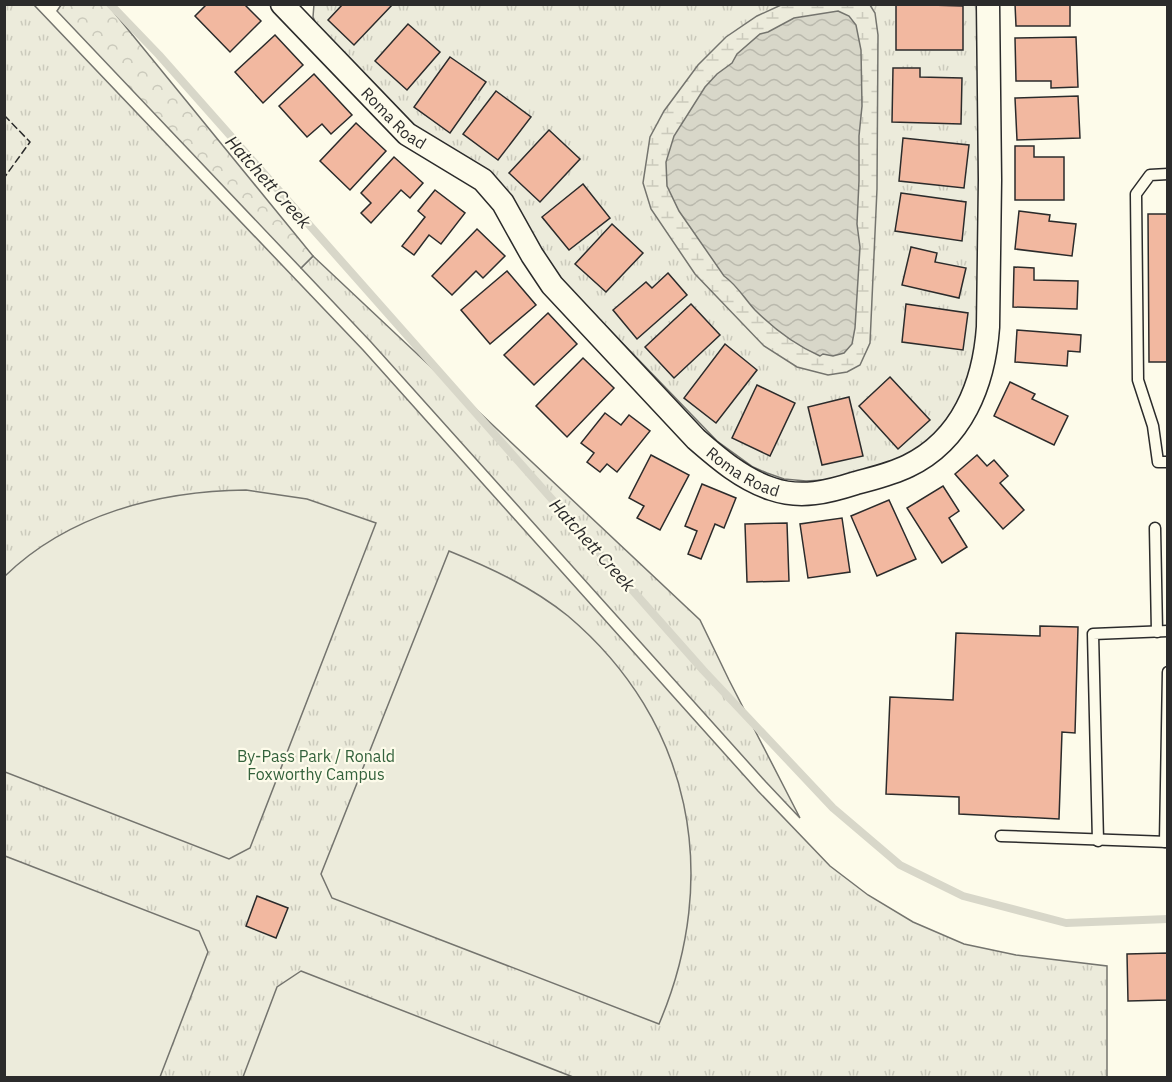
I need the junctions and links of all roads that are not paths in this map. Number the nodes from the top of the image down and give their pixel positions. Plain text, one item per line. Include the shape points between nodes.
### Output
1 (988, 4) edge
2 (286, 6) edge
3 (1167, 174) edge
4 (1167, 462) edge
5 (1155, 528) dead end
6 (1162, 631) edge
7 (1167, 672) edge
8 (1001, 836) dead end
9 (1098, 841) junction
10 (1166, 842) edge

1 - 2 street, Roma Road via 988,327 974,393 943,442 909,466 831,491 805,495 754,482 696,439 552,285 492,189 406,134
3 - 4 lane via 1150,175 1136,194 1138,380 1153,426 1158,462
5 - 6 lane
6 - 9 lane via 1093,634
7 - 10 lane
8 - 9 lane
9 - 10 lane

